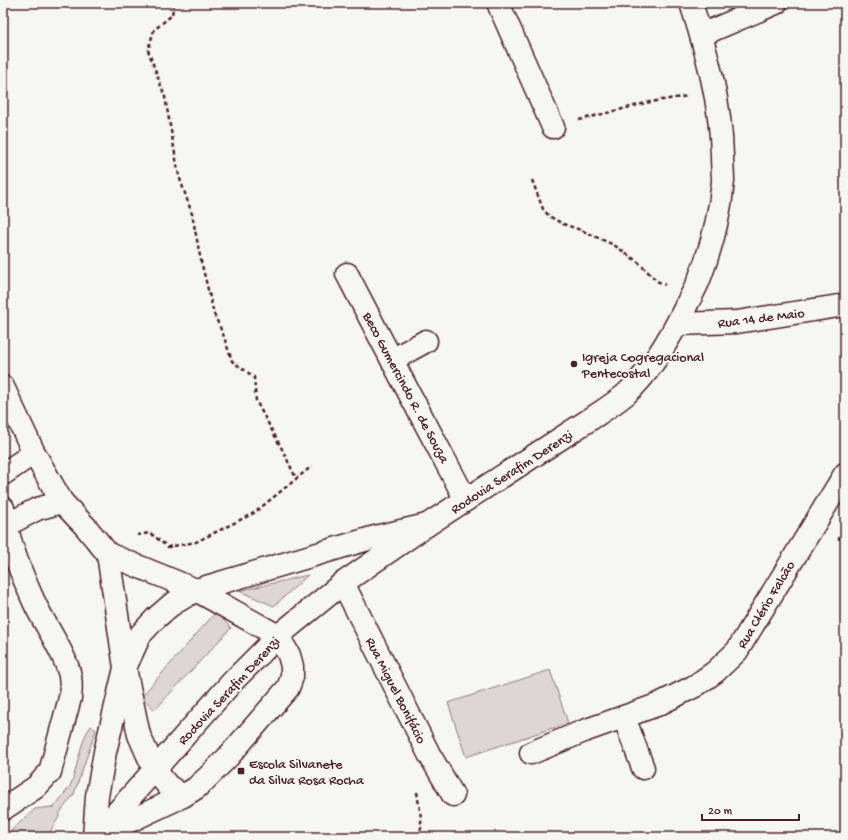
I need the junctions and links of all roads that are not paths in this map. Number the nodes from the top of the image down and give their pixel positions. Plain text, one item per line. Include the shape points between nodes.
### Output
1 (498, 3) edge
2 (691, 3) edge
3 (776, 3) edge
4 (701, 35) junction
5 (553, 127) road end
6 (347, 274) dead end
7 (845, 305) edge
8 (678, 324) junction
9 (426, 341) dead end
10 (392, 360) junction
11 (3, 387) edge
12 (34, 453) junction
13 (3, 474) edge
14 (845, 474) edge
15 (466, 500) junction
16 (62, 502) junction
17 (4, 520) edge
18 (427, 525) junction
19 (108, 554) junction
20 (343, 583) junction
21 (196, 590) junction
22 (278, 636) junction
23 (125, 668) junction
24 (624, 717) junction
25 (531, 753) dead end
26 (643, 768) dead end
27 (154, 770) junction
28 (453, 795) dead end
29 (183, 796) junction
30 (3, 809) edge
31 (95, 837) edge

1 - 5 street
2 - 4 street, Rodovia Serafim Derenzi
3 - 4 street
4 - 8 street, Rodovia Serafim Derenzi via 716,92 723,179 714,237 700,279
6 - 10 street, Beco Gumercindo R. de Souza
7 - 8 street, Rua 14 de Maio via 736,322
8 - 15 street, Rodovia Serafim Derenzi via 652,364 626,394
9 - 10 street
10 - 15 street, Beco Gumercindo R. de Souza
11 - 12 street
12 - 13 street
12 - 16 street
14 - 24 street, Rua Clério Falcão via 737,651 715,672 695,686 657,705
15 - 18 street, Rodovia Serafim Derenzi
16 - 17 street
16 - 19 street
17 - 30 street via 14,554 65,663 71,685 70,698 50,772 36,787
18 - 20 street, Rodovia Serafim Derenzi
18 - 21 street via 375,537
19 - 21 street
19 - 23 street
20 - 22 street, Rodovia Serafim Derenzi
20 - 28 street, Rua Miguel Bonifácio via 429,754
21 - 22 street
21 - 23 street via 171,605 140,635
22 - 27 street, Rodovia Serafim Derenzi via 233,681
22 - 29 street via 292,666 288,688 228,757 196,788
23 - 27 street via 139,735
23 - 31 street via 97,796
24 - 25 street, Rua Clério Falcão
24 - 26 street
27 - 29 street via 168,786
27 - 31 street, Rodovia Serafim Derenzi
29 - 31 street

